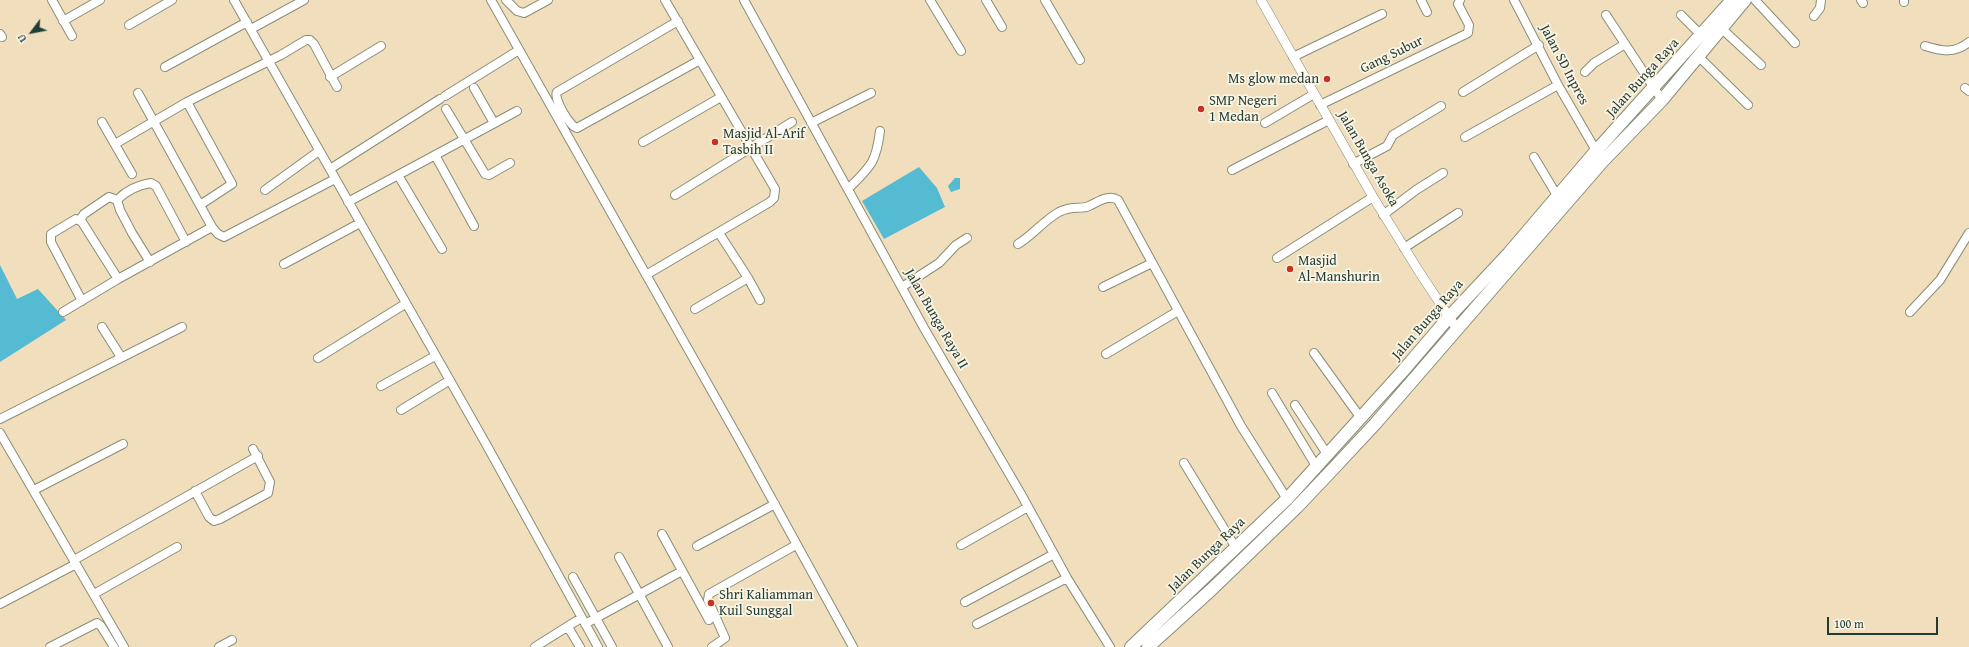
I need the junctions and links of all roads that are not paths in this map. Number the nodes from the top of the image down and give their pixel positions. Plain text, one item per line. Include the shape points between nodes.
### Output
1 (52, 0) edge
2 (100, 0) edge
3 (172, 0) edge
4 (234, 0) edge
5 (304, 0) edge
6 (491, 0) edge
7 (506, 0) edge
8 (548, 0) edge
9 (665, 0) edge
10 (930, 0) edge
11 (986, 0) edge
12 (1046, 0) edge
13 (1261, 0) edge
14 (1421, 0) edge
15 (1460, 0) edge
16 (1514, 0) edge
17 (1745, 0) edge
18 (1755, 0) edge
19 (1820, 0) edge
20 (748, 1) edge
21 (1729, 1) edge
22 (1427, 12) dead end
23 (1382, 14) dead end
24 (1606, 15) dead end
25 (1681, 15) dead end
26 (1814, 16) dead end
27 (63, 21) junction
28 (678, 21) junction
29 (129, 25) dead end
30 (249, 26) junction
31 (1002, 27) dead end
32 (1721, 28) junction
33 (1701, 35) junction
34 (72, 36) dead end
35 (1969, 42) edge
36 (1795, 43) dead end
37 (1625, 44) junction
38 (381, 46) dead end
39 (1539, 46) junction
40 (1925, 46) dead end
41 (519, 50) junction
42 (961, 51) dead end
43 (1698, 56) junction
44 (1293, 57) junction
45 (700, 60) junction
46 (1080, 60) dead end
47 (269, 61) junction
48 (1761, 65) dead end
49 (165, 67) dead end
50 (1585, 72) dead end
51 (330, 77) junction
52 (1558, 85) junction
53 (337, 87) dead end
54 (474, 88) dead end
55 (1654, 88) junction
56 (1464, 92) dead end
57 (138, 93) dead end
58 (871, 93) dead end
59 (1314, 94) junction
60 (721, 97) junction
61 (1662, 100) junction
62 (187, 102) junction
63 (1320, 105) junction
64 (1748, 105) dead end
65 (1440, 106) dead end
66 (446, 109) dead end
67 (517, 111) dead end
68 (1328, 120) junction
69 (102, 122) dead end
70 (154, 122) junction
71 (494, 122) junction
72 (792, 122) dead end
73 (811, 123) junction
74 (1265, 123) dead end
75 (880, 131) dead end
76 (465, 138) junction
77 (1465, 138) dead end
78 (643, 142) dead end
79 (114, 144) junction
80 (750, 147) junction
81 (319, 151) junction
82 (1596, 151) junction
83 (435, 155) junction
84 (1534, 157) dead end
85 (1602, 162) junction
86 (510, 163) dead end
87 (1354, 164) junction
88 (330, 168) junction
89 (1232, 170) dead end
90 (132, 174) dead end
91 (1443, 174) dead end
92 (398, 175) junction
93 (335, 179) junction
94 (848, 189) junction
95 (265, 190) dead end
96 (675, 195) dead end
97 (1373, 197) junction
98 (1558, 197) junction
99 (117, 200) junction
100 (348, 202) junction
101 (200, 205) junction
102 (1458, 213) dead end
103 (1384, 215) junction
104 (80, 220) junction
105 (360, 223) junction
106 (474, 226) dead end
107 (212, 227) junction
108 (719, 233) junction
109 (1969, 233) edge
110 (967, 238) dead end
111 (186, 242) junction
112 (1018, 244) dead end
113 (1404, 248) junction
114 (442, 249) dead end
115 (1277, 258) dead end
116 (150, 262) junction
117 (1152, 263) junction
118 (284, 264) dead end
119 (646, 275) junction
120 (748, 278) junction
121 (118, 279) junction
122 (902, 287) junction
123 (1103, 287) dead end
124 (760, 300) dead end
125 (82, 301) junction
126 (405, 304) junction
127 (694, 309) dead end
128 (1178, 311) junction
129 (63, 312) dead end
130 (1910, 312) dead end
131 (1449, 317) junction
132 (102, 327) dead end
133 (182, 327) dead end
134 (1457, 329) junction
135 (1106, 354) dead end
136 (1314, 354) dead end
137 (435, 356) junction
138 (121, 357) junction
139 (318, 358) dead end
140 (450, 380) junction
141 (381, 386) dead end
142 (1272, 393) dead end
143 (1296, 405) dead end
144 (401, 410) dead end
145 (1360, 417) junction
146 (0, 419) edge
147 (0, 433) edge
148 (122, 444) dead end
149 (253, 449) dead end
150 (1327, 454) junction
151 (258, 456) junction
152 (1184, 463) dead end
153 (1316, 466) junction
154 (34, 490) junction
155 (195, 491) junction
156 (1287, 499) junction
157 (774, 504) junction
158 (1028, 507) junction
159 (662, 534) dead end
160 (796, 545) junction
161 (961, 545) dead end
162 (697, 546) dead end
163 (177, 547) dead end
164 (1236, 548) junction
165 (1054, 554) junction
166 (619, 557) dead end
167 (1227, 557) junction
168 (75, 562) junction
169 (1236, 566) junction
170 (682, 571) junction
171 (573, 577) dead end
172 (1067, 578) junction
173 (94, 594) junction
174 (638, 595) junction
175 (964, 602) dead end
176 (0, 604) edge
177 (596, 618) junction
178 (709, 620) dead end
179 (583, 621) junction
180 (977, 624) dead end
181 (568, 626) junction
182 (232, 640) dead end
183 (538, 646) edge
184 (50, 647) edge
185 (114, 647) edge
186 (124, 647) edge
187 (219, 647) edge
188 (580, 647) edge
189 (598, 647) edge
190 (612, 647) edge
191 (668, 647) edge
192 (712, 647) edge
193 (853, 647) edge
194 (1110, 647) edge
195 (1131, 647) edge
196 (1148, 647) edge

1 - 27 street
2 - 27 street
3 - 29 street
4 - 30 street
5 - 30 street
6 - 41 street
7 - 8 street via 517,12 524,13
9 - 28 street
10 - 42 street
11 - 31 street
12 - 46 street
13 - 44 street, Jalan Bunga Asoka
14 - 22 street
15 - 63 street, Gang Subur via 1458,6 1469,25 1468,33
16 - 39 street, Jalan SD Inpres
17 - 32 main road, Jalan Bunga Raya
18 - 36 street
19 - 26 street via 1820,8
20 - 73 street, Jalan Bunga Raya II
21 - 33 main road, Jalan Bunga Raya
23 - 44 street
24 - 37 street
25 - 33 street
27 - 34 street
28 - 45 street
28 - 45 street via 557,92 555,95 559,105 571,125 577,128
30 - 47 street
30 - 49 street
32 - 43 main road, Jalan Bunga Raya
32 - 48 street
33 - 55 main road, Jalan Bunga Raya
35 - 40 street via 1960,48 1945,51
37 - 50 street via 1594,63
37 - 55 street
38 - 51 street
39 - 52 street, Jalan SD Inpres
39 - 56 street
41 - 88 street
41 - 119 street
43 - 61 main road, Jalan Bunga Raya
43 - 64 street
44 - 59 street, Jalan Bunga Asoka
45 - 60 street
47 - 51 street via 310,40
47 - 62 street
47 - 81 street
51 - 53 street
52 - 77 street
52 - 82 street, Jalan SD Inpres
54 - 71 street
55 - 61 street
55 - 82 main road, Jalan Bunga Raya
57 - 70 street
58 - 73 street
59 - 63 street, Jalan Bunga Asoka
59 - 74 street
60 - 78 street
60 - 80 street
61 - 85 main road, Jalan Bunga Raya
62 - 70 street
62 - 101 street via 232,183
63 - 68 street, Jalan Bunga Asoka
65 - 87 street via 1393,135 1387,146
66 - 76 street
67 - 71 street
68 - 87 street, Jalan Bunga Asoka
68 - 89 street
69 - 79 street
70 - 79 street
70 - 101 street
71 - 76 street
72 - 80 street
73 - 94 street, Jalan Bunga Raya II
75 - 94 street via 876,158
76 - 83 street
76 - 86 street via 486,175
79 - 90 street
80 - 96 street
80 - 108 street via 776,189 774,198
81 - 88 street
81 - 95 street
82 - 85 street, Jalan SD Inpres
82 - 98 main road, Jalan Bunga Raya
83 - 92 street
83 - 106 street
84 - 98 street
85 - 134 main road, Jalan Bunga Raya
87 - 97 street, Jalan Bunga Asoka
88 - 93 street
91 - 103 street via 1416,190
92 - 100 street
92 - 114 street
93 - 100 street
93 - 107 street via 227,235 221,236
94 - 122 street, Jalan Bunga Raya II
97 - 103 street, Jalan Bunga Asoka
97 - 115 street
98 - 131 main road, Jalan Bunga Raya
99 - 104 street via 109,197 84,214
99 - 111 street via 138,186 151,183 156,186
99 - 116 street via 132,233
100 - 105 street
101 - 107 street
102 - 113 street
103 - 113 street, Jalan Bunga Asoka
104 - 121 street via 114,277
104 - 125 street via 76,219 50,237
105 - 118 street
105 - 126 street
107 - 111 street
108 - 119 street
108 - 120 street
109 - 130 street via 1940,280
110 - 122 street via 956,245 939,263
111 - 116 street
112 - 117 street via 1059,212 1076,207 1086,208 1112,197 1118,200
113 - 131 street, Jalan Bunga Asoka
116 - 121 street
117 - 123 street
117 - 128 street
119 - 157 street
120 - 124 street
120 - 127 street
121 - 125 street
122 - 158 street, Jalan Bunga Raya II
125 - 129 street
126 - 137 street
126 - 139 street
128 - 135 street
128 - 156 street via 1241,426
131 - 134 street, Jalan Bunga Asoka
131 - 145 main road, Jalan Bunga Raya
132 - 138 street
133 - 138 street
134 - 169 main road, Jalan Bunga Raya via 1328,475
136 - 145 street
137 - 140 street
137 - 141 street
138 - 146 street
140 - 144 street
140 - 179 street
142 - 153 street
143 - 150 street
145 - 150 main road, Jalan Bunga Raya
147 - 154 street
148 - 154 street
149 - 151 street
150 - 153 main road, Jalan Bunga Raya
151 - 155 street
151 - 155 street via 270,482 268,493 262,497 214,521 209,517
152 - 164 street
153 - 156 main road, Jalan Bunga Raya
154 - 168 street
155 - 168 street
156 - 164 main road, Jalan Bunga Raya
157 - 160 street
157 - 162 street
158 - 161 street
158 - 165 street, Jalan Bunga Raya II
159 - 170 street
160 - 192 street via 709,594 708,600 725,638
160 - 193 street
163 - 173 street
164 - 167 main road, Jalan Bunga Raya
165 - 172 street, Jalan Bunga Raya II
165 - 175 street
166 - 174 street
167 - 169 main road
167 - 195 main road, Jalan Bunga Raya
168 - 173 street
168 - 176 street
169 - 196 main road, Jalan Bunga Raya
170 - 174 street
170 - 178 street
171 - 177 street
172 - 180 street
172 - 194 street, Jalan Bunga Raya II
173 - 186 street
174 - 177 street
174 - 191 street
177 - 179 street
177 - 190 street
179 - 181 street
179 - 189 street
181 - 183 street
181 - 188 street
182 - 187 street
184 - 185 street via 97,623

